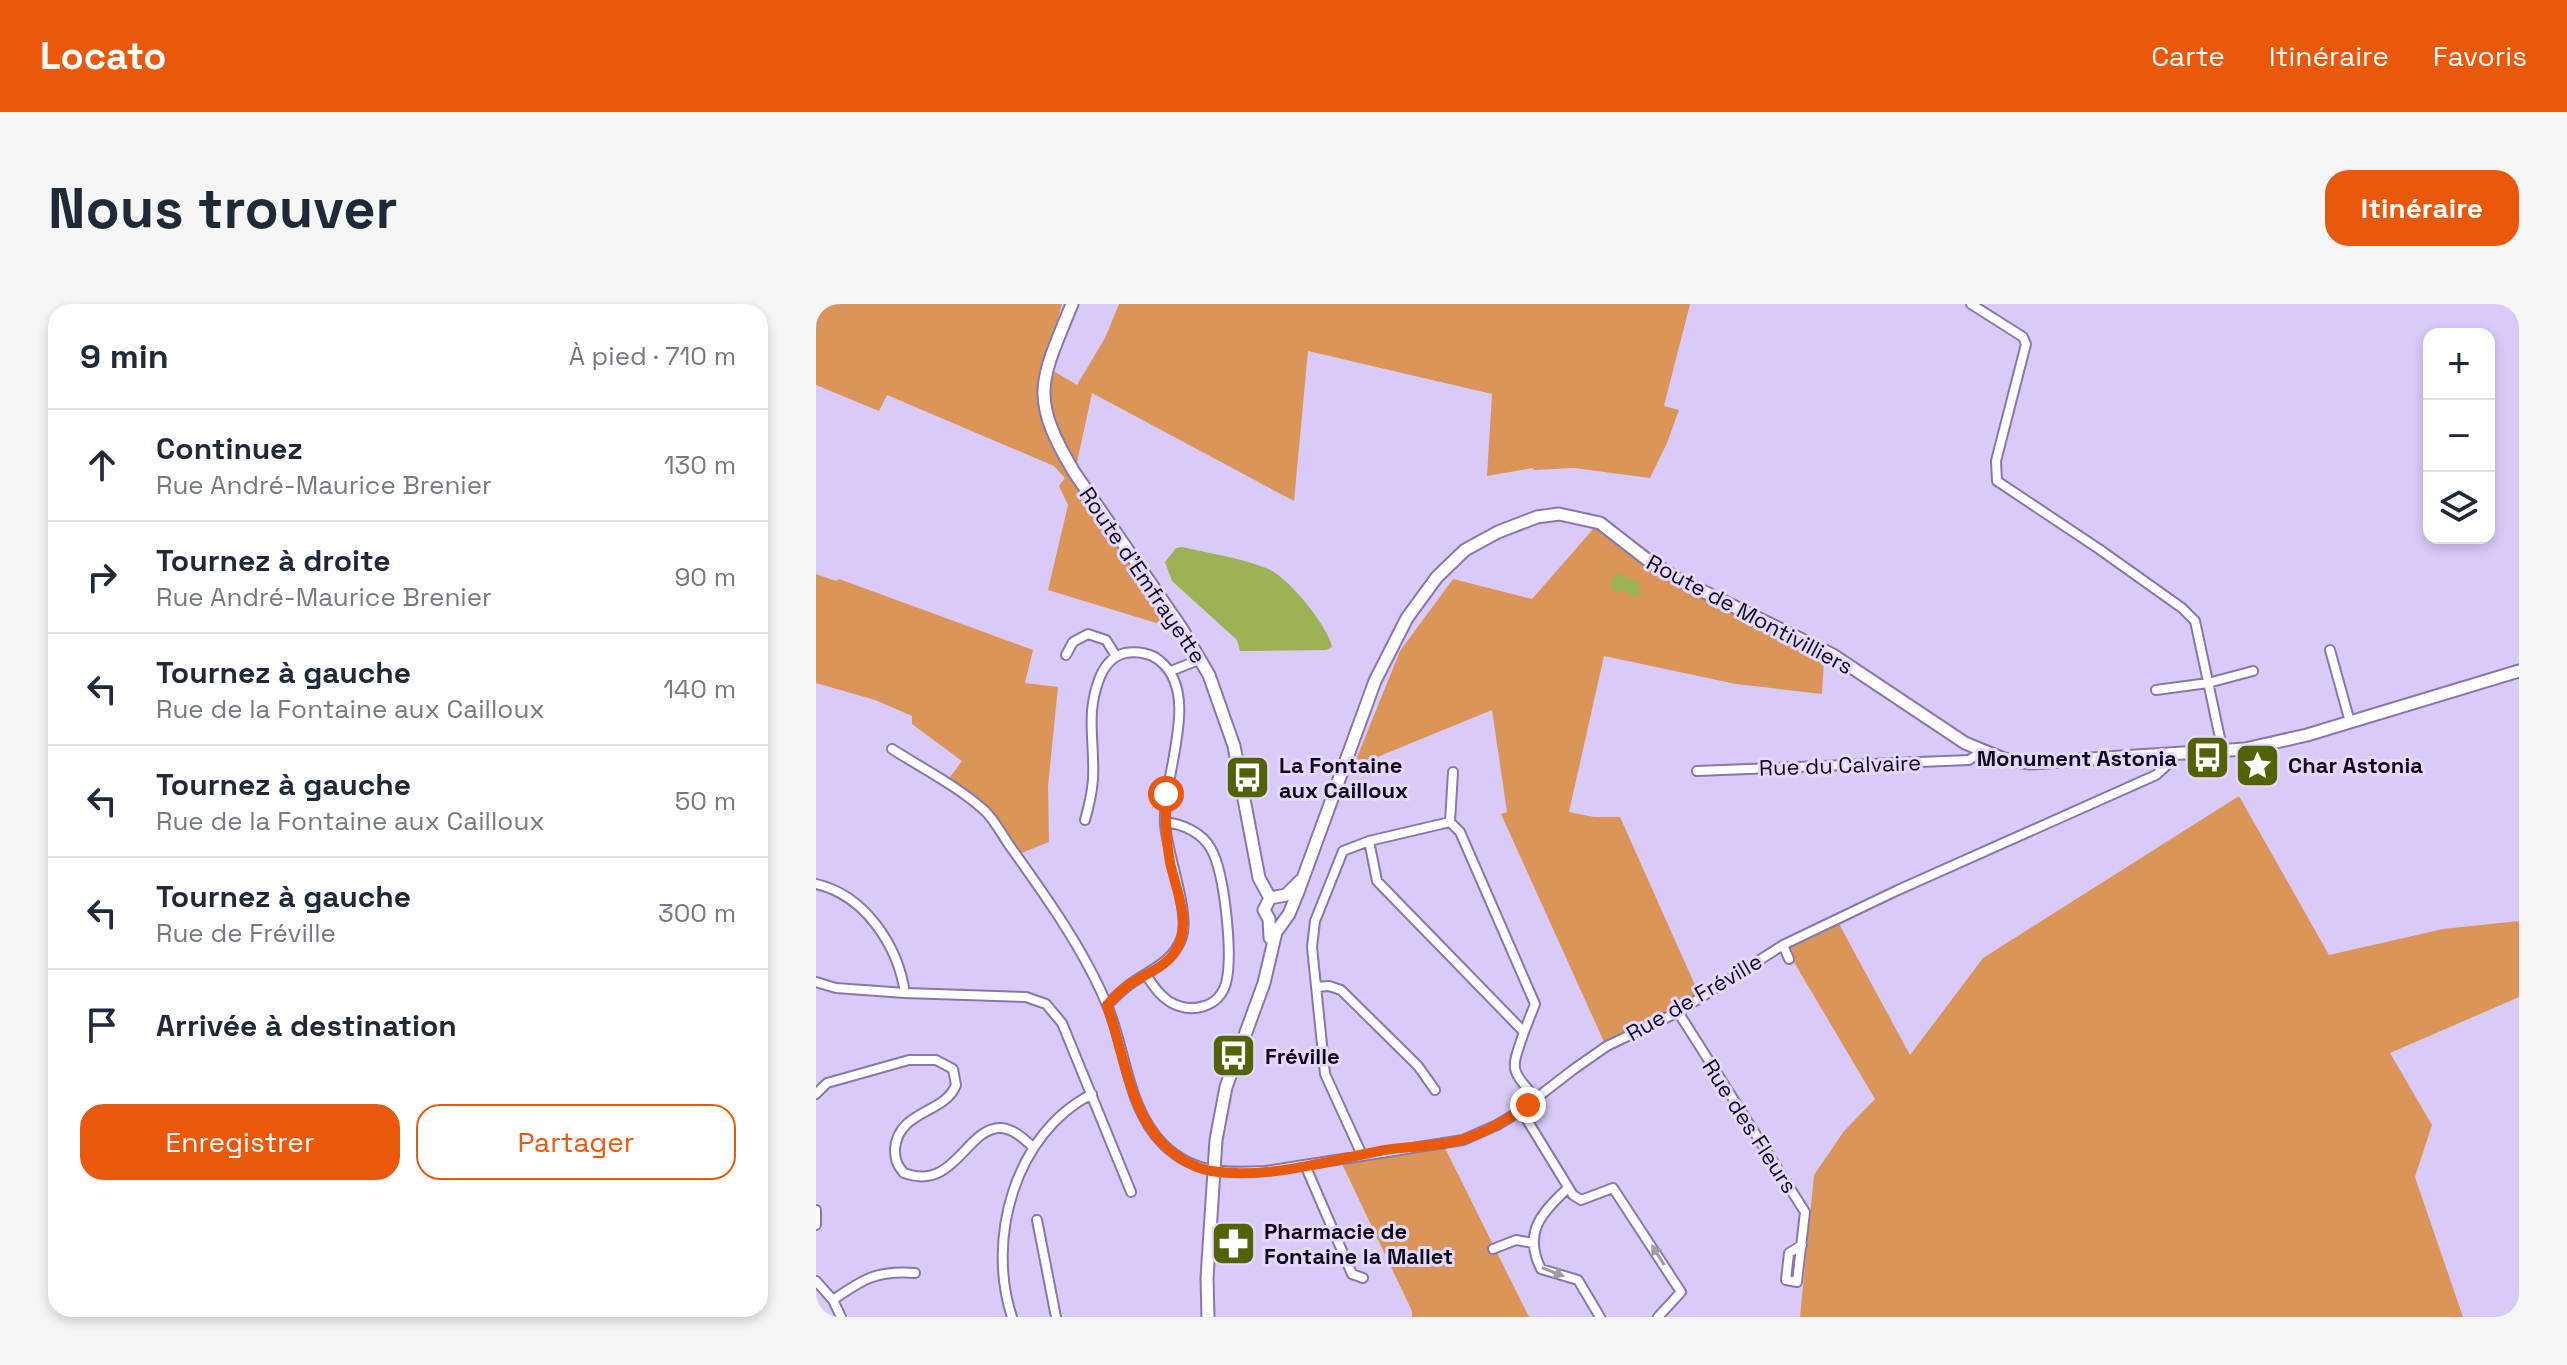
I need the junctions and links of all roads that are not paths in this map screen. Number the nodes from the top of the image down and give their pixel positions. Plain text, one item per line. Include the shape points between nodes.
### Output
1 (1072, 304) edge
2 (1971, 304) edge
3 (2330, 650) dead end
4 (1066, 655) dead end
5 (1116, 656) junction
6 (1201, 659) junction
7 (1171, 671) junction
8 (2253, 671) dead end
9 (2519, 671) edge
10 (2208, 683) junction
11 (2156, 690) dead end
12 (2350, 722) junction
13 (892, 749) dead end
14 (1981, 752) junction
15 (2223, 752) junction
16 (2163, 755) junction
17 (1697, 771) dead end
18 (1453, 772) dead end
19 (1085, 820) dead end
20 (1165, 822) junction
21 (1450, 822) junction
22 (1369, 841) junction
23 (1305, 874) junction
24 (816, 884) edge
25 (1276, 897) junction
26 (1290, 908) junction
27 (1269, 919) junction
28 (1282, 921) junction
29 (1783, 945) junction
30 (1789, 959) dead end
31 (1269, 962) junction
32 (1146, 975) junction
33 (816, 982) edge
34 (1316, 987) junction
35 (905, 993) junction
36 (1107, 1005) junction
37 (1678, 1012) junction
38 (1524, 1032) junction
39 (1435, 1090) dead end
40 (816, 1094) edge
41 (1092, 1094) junction
42 (1536, 1099) junction
43 (1521, 1110) junction
44 (1033, 1147) junction
45 (1362, 1155) junction
46 (1305, 1165) junction
47 (1214, 1172) junction
48 (1567, 1189) junction
49 (1131, 1192) dead end
50 (816, 1210) edge
51 (1037, 1220) dead end
52 (816, 1225) edge
53 (1533, 1243) junction
54 (1802, 1245) dead end
55 (1493, 1249) dead end
56 (915, 1273) dead end
57 (1363, 1278) dead end
58 (816, 1281) edge
59 (833, 1300) junction
60 (841, 1317) edge
61 (1012, 1317) edge
62 (1056, 1317) edge
63 (1208, 1317) edge
64 (1600, 1317) edge
65 (1658, 1317) edge

1 - 6 street, Route d'Emfrayette via 1044,374 1047,416 1074,472
2 - 10 street via 2026,344 1996,461 1997,481 2182,608 2195,621
3 - 12 street
4 - 5 street via 1073,642 1088,634 1106,640
5 - 7 street via 1145,653
5 - 19 street via 1102,673 1091,707 1093,776
6 - 7 street
6 - 25 street, Route d'Emfrayette via 1234,746 1259,878
7 - 20 street via 1180,720
8 - 10 street
9 - 12 street, Route de Montivilliers
10 - 11 street
10 - 15 street
12 - 15 street, Route de Montivilliers
13 - 36 street via 986,812 1074,944
14 - 16 street, Route de Montivilliers via 2030,763
14 - 17 street, Rue du Calvaire via 1969,760
14 - 23 street, Route de Montivilliers via 1833,655 1680,580 1600,523 1559,514 1537,517 1465,550 1407,618 1375,681
15 - 16 street, Route de Montivilliers
16 - 29 street, Rue de Fréville via 2163,769 2156,775
18 - 21 street
20 - 32 street via 1183,928 1175,951
20 - 32 street via 1181,824 1212,849 1223,890 1226,984 1205,1007 1196,1009 1171,1002
21 - 22 street
21 - 38 street via 1460,832 1535,1004
22 - 34 street via 1343,851 1315,921
22 - 38 street via 1377,881
23 - 25 street, Route de Montivilliers via 1291,891
23 - 26 street, Route de Montivilliers
24 - 35 street via 839,892 879,927 897,959
25 - 26 street
25 - 27 street via 1264,906
26 - 28 street
27 - 28 street
27 - 31 street
28 - 31 street
29 - 30 street
29 - 37 street, Rue de Fréville
31 - 47 street via 1226,1087
32 - 36 street
33 - 35 street
34 - 39 street via 1341,990 1418,1066
34 - 45 street via 1325,1074
35 - 41 street via 1026,997 1046,1004 1062,1023
36 - 47 street via 1123,1067 1152,1130 1175,1154
37 - 42 street, Rue de Fréville via 1607,1046
37 - 54 street, Rue des Fleurs via 1805,1212
38 - 42 street via 1513,1066
40 - 44 street via 827,1083 909,1060 936,1060 953,1069 956,1085 901,1133 896,1161 904,1173 939,1172 994,1129 1009,1130
41 - 44 street via 1061,1116
41 - 49 street
42 - 43 street, Rue de Fréville
43 - 45 street, Rue de Fréville via 1463,1140
43 - 48 street
44 - 61 street via 1016,1184 1003,1238
45 - 46 street, Rue de Fréville
46 - 47 street, Rue de Fréville
46 - 57 street via 1352,1274
47 - 63 street
48 - 53 street via 1543,1211
65 -> 48 street via 1681,1292 1613,1188 1581,1200
50 - 52 street
51 - 62 street
53 - 55 street via 1516,1240
53 -> 64 street via 1541,1269 1578,1280
56 - 59 street via 864,1279
58 - 59 street
59 - 60 street

